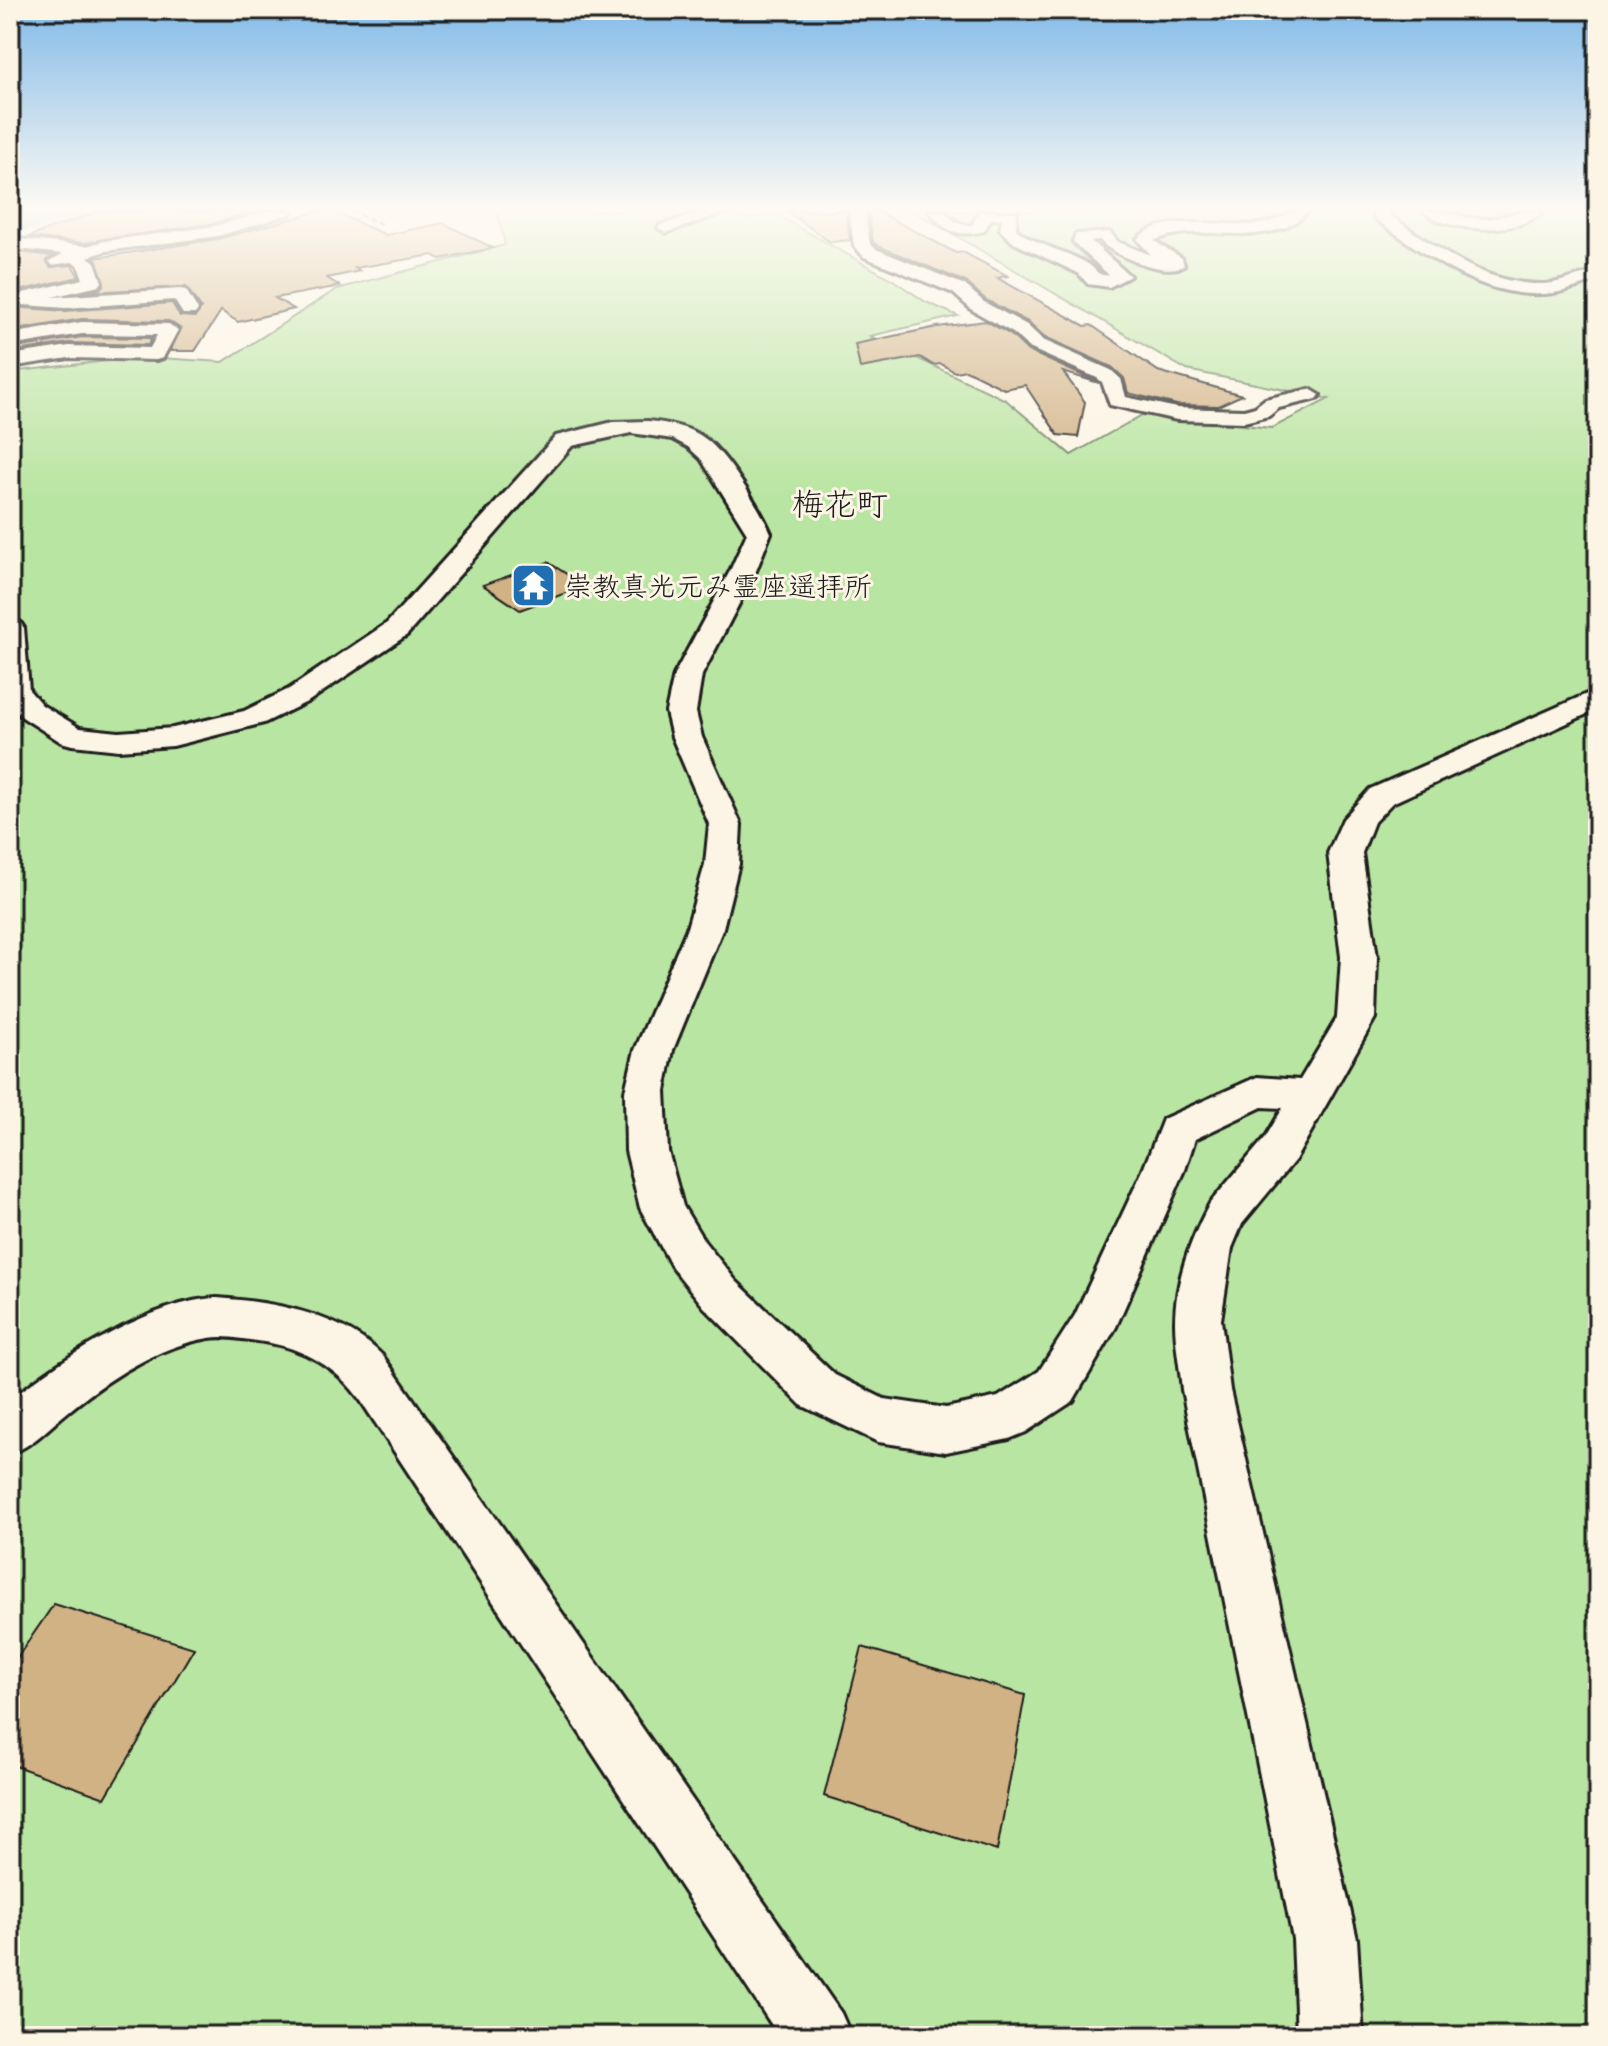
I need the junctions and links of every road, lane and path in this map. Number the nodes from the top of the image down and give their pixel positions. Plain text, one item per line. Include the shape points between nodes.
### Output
1 (187, 306) edge
2 (979, 306) edge
3 (10, 321) edge
4 (10, 340) edge
5 (10, 361) edge
6 (1310, 395) dead end
7 (10, 628) edge
8 (1598, 698) edge
9 (1311, 1095) junction
10 (10, 1432) edge
11 (818, 2036) edge
12 (1330, 2036) edge

1 - 3 street
2 - 6 street via 1036,344 1104,374 1111,379 1117,401 1177,414 1244,416
4 - 5 street via 82,328 169,330 156,354 69,352
7 - 9 street via 15,691 32,711 72,736 119,741 215,728 254,717 299,695 397,629 564,441 631,427 681,434 699,443 752,515 759,533 688,675 681,712 725,824 722,864 705,928 654,1050 645,1091 647,1151 662,1208 688,1254 720,1294 818,1390 878,1420 946,1430 1009,1417 1056,1386 1093,1327 1177,1130 1257,1092
8 - 9 street via 1381,796 1359,819 1345,853 1359,957 1356,1018
9 - 12 street via 1280,1149 1225,1215 1210,1248 1198,1320 1206,1390 1325,1939
10 - 11 street via 40,1404 100,1364 158,1333 213,1318 270,1322 316,1335 357,1361

